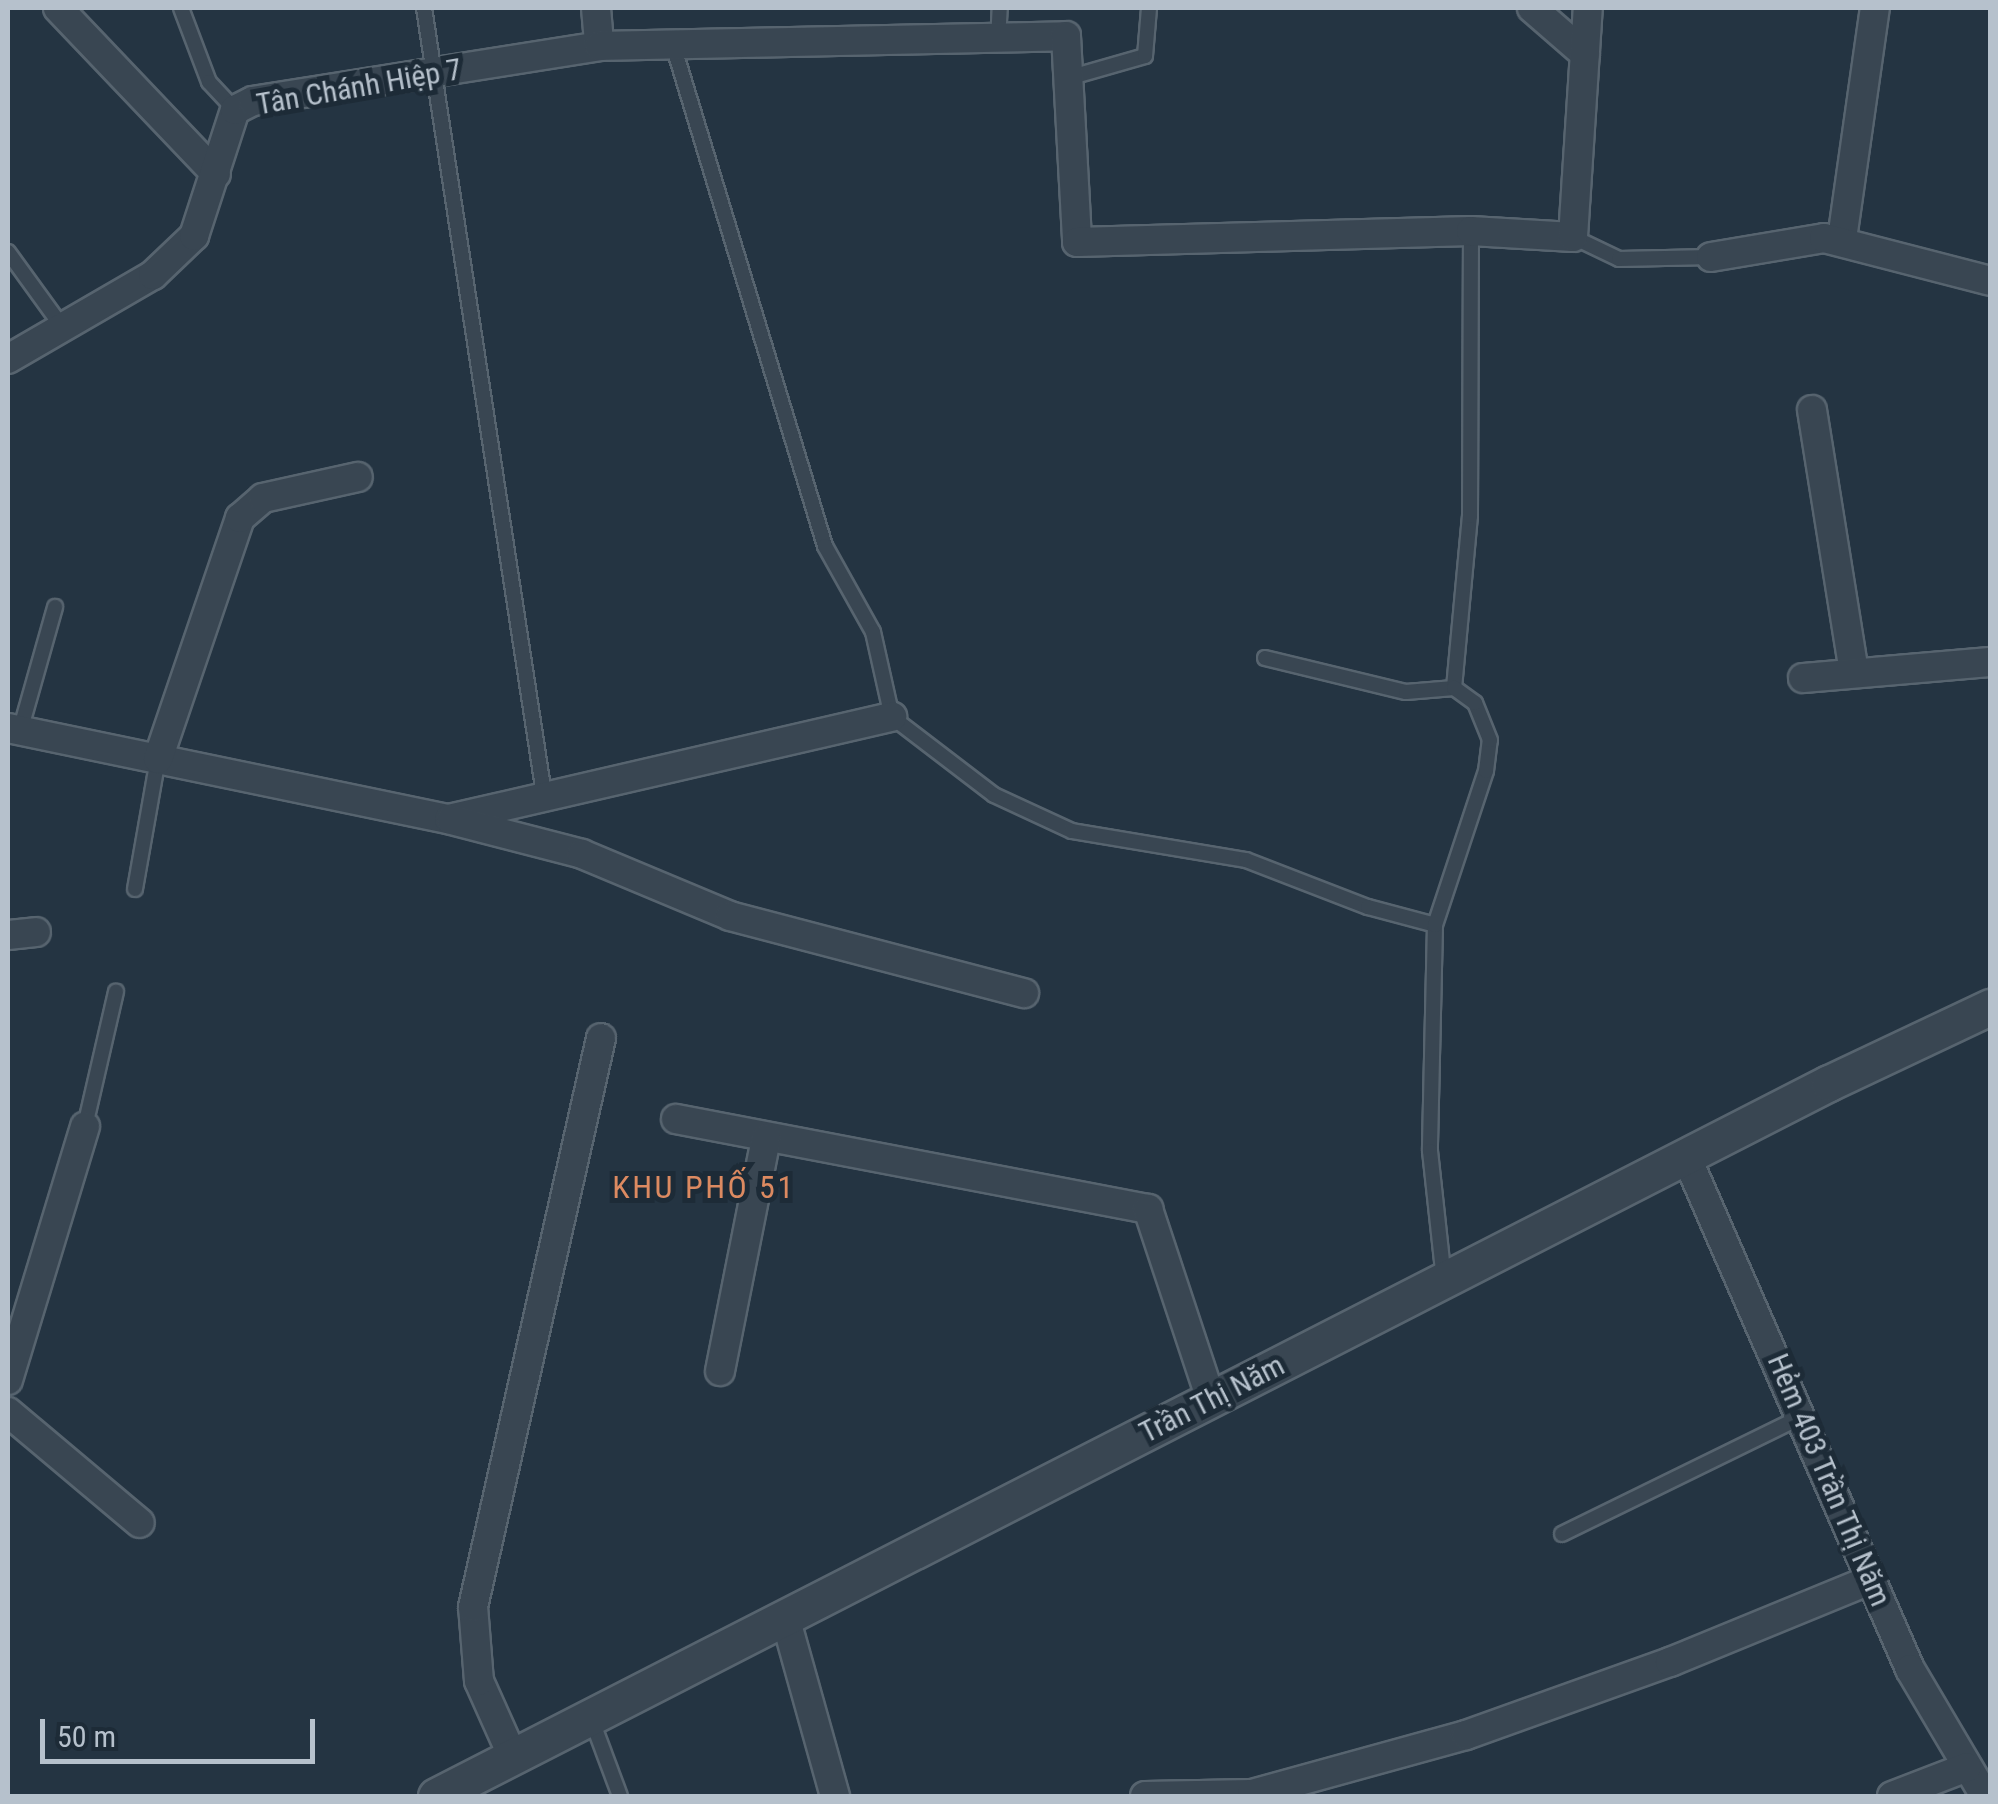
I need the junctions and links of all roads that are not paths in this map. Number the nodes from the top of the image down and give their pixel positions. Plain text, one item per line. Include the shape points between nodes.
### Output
1 (58, 8) edge
2 (181, 8) edge
3 (424, 8) edge
4 (596, 8) edge
5 (1000, 8) edge
6 (1149, 8) edge
7 (1532, 8) edge
8 (1588, 8) edge
9 (1875, 8) edge
10 (998, 42) junction
11 (598, 46) junction
12 (674, 48) junction
13 (1585, 54) junction
14 (439, 72) junction
15 (1068, 78) junction
16 (235, 110) junction
17 (216, 174) junction
18 (1470, 232) junction
19 (1573, 236) junction
20 (1842, 240) junction
21 (8, 252) edge
22 (1711, 258) joint
23 (1990, 280) edge
24 (63, 328) junction
25 (8, 358) edge
26 (1812, 410) dead end
27 (358, 477) dead end
28 (55, 607) dead end
29 (1266, 658) dead end
30 (1990, 662) edge
31 (1854, 673) junction
32 (1804, 678) dead end
33 (1454, 688) junction
34 (892, 718) junction
35 (14, 729) edge
36 (158, 759) junction
37 (544, 794) junction
38 (449, 819) junction
39 (135, 888) dead end
40 (1435, 925) junction
41 (36, 932) dead end
42 (8, 935) edge
43 (116, 992) dead end
44 (1024, 993) dead end
45 (1990, 1007) edge
46 (602, 1038) dead end
47 (676, 1120) dead end
48 (85, 1126) joint
49 (766, 1138) junction
50 (1686, 1156) junction
51 (1444, 1280) junction
52 (720, 1371) dead end
53 (8, 1380) edge
54 (1211, 1400) junction
55 (8, 1412) edge
56 (1802, 1416) junction
57 (140, 1523) dead end
58 (1562, 1534) dead end
59 (1872, 1579) junction
60 (785, 1618) junction
61 (590, 1718) junction
62 (514, 1757) junction
63 (1968, 1767) junction
64 (436, 1796) edge
65 (620, 1796) edge
66 (835, 1796) edge
67 (1144, 1796) edge
68 (1892, 1796) edge
69 (1985, 1796) edge

1 - 17 street
2 - 16 lane via 209,82
3 - 14 lane
4 - 11 street
5 - 10 lane
6 - 15 lane via 1145,56
7 - 13 street
8 - 13 street
9 - 20 street
10 - 12 street, Tân Chánh Hiệp 7 via 856,37
10 - 15 street, Tân Chánh Hiệp 7 via 1066,36
11 - 12 street, Tân Chánh Hiệp 7
11 - 14 street, Tân Chánh Hiệp 7
12 - 34 lane via 825,546 869,621
13 - 19 street
14 - 16 street, Tân Chánh Hiệp 7 via 253,101
14 - 37 lane via 451,196
15 - 18 street via 1077,242
16 - 17 street, Tân Chánh Hiệp 7
17 - 24 street, Tân Chánh Hiệp 7 via 194,236 153,275
18 - 19 street
18 - 33 lane via 1470,516
19 - 22 lane via 1619,259
20 - 22 street via 1804,238
20 - 23 street
21 - 24 lane
24 - 25 street, Tân Chánh Hiệp 7
26 - 31 street
27 - 36 street via 264,498 240,518
28 - 35 lane
29 - 33 lane via 1406,692
30 - 31 street
31 - 32 street
33 - 40 lane via 1475,703 1490,740 1486,772
34 - 37 street
34 - 40 lane via 994,795 1072,831 1246,860
35 - 36 street
36 - 38 street
36 - 39 lane
37 - 38 street
38 - 44 street via 582,854 730,916
40 - 51 lane via 1430,1134
41 - 42 street
43 - 48 lane
45 - 50 street, Trần Thị Năm
46 - 62 street via 473,1607 479,1681
47 - 49 street
48 - 53 street
49 - 52 street
49 - 54 street via 1148,1209
50 - 51 street, Trần Thị Năm
50 - 56 street, Hẻm 403 Trần Thị Năm
51 - 54 street, Trần Thị Năm
54 - 60 street, Trần Thị Năm
55 - 57 street
56 - 58 lane
56 - 59 street, Hẻm 403 Trần Thị Năm
59 - 63 street, Hẻm 403 Trần Thị Năm via 1910,1669
59 - 67 street via 1466,1735 1252,1794
60 - 61 street, Trần Thị Năm
60 - 66 street
61 - 62 street, Trần Thị Năm
61 - 65 lane
62 - 64 street, Trần Thị Năm
63 - 68 street
63 - 69 street, Hẻm 403 Trần Thị Năm

